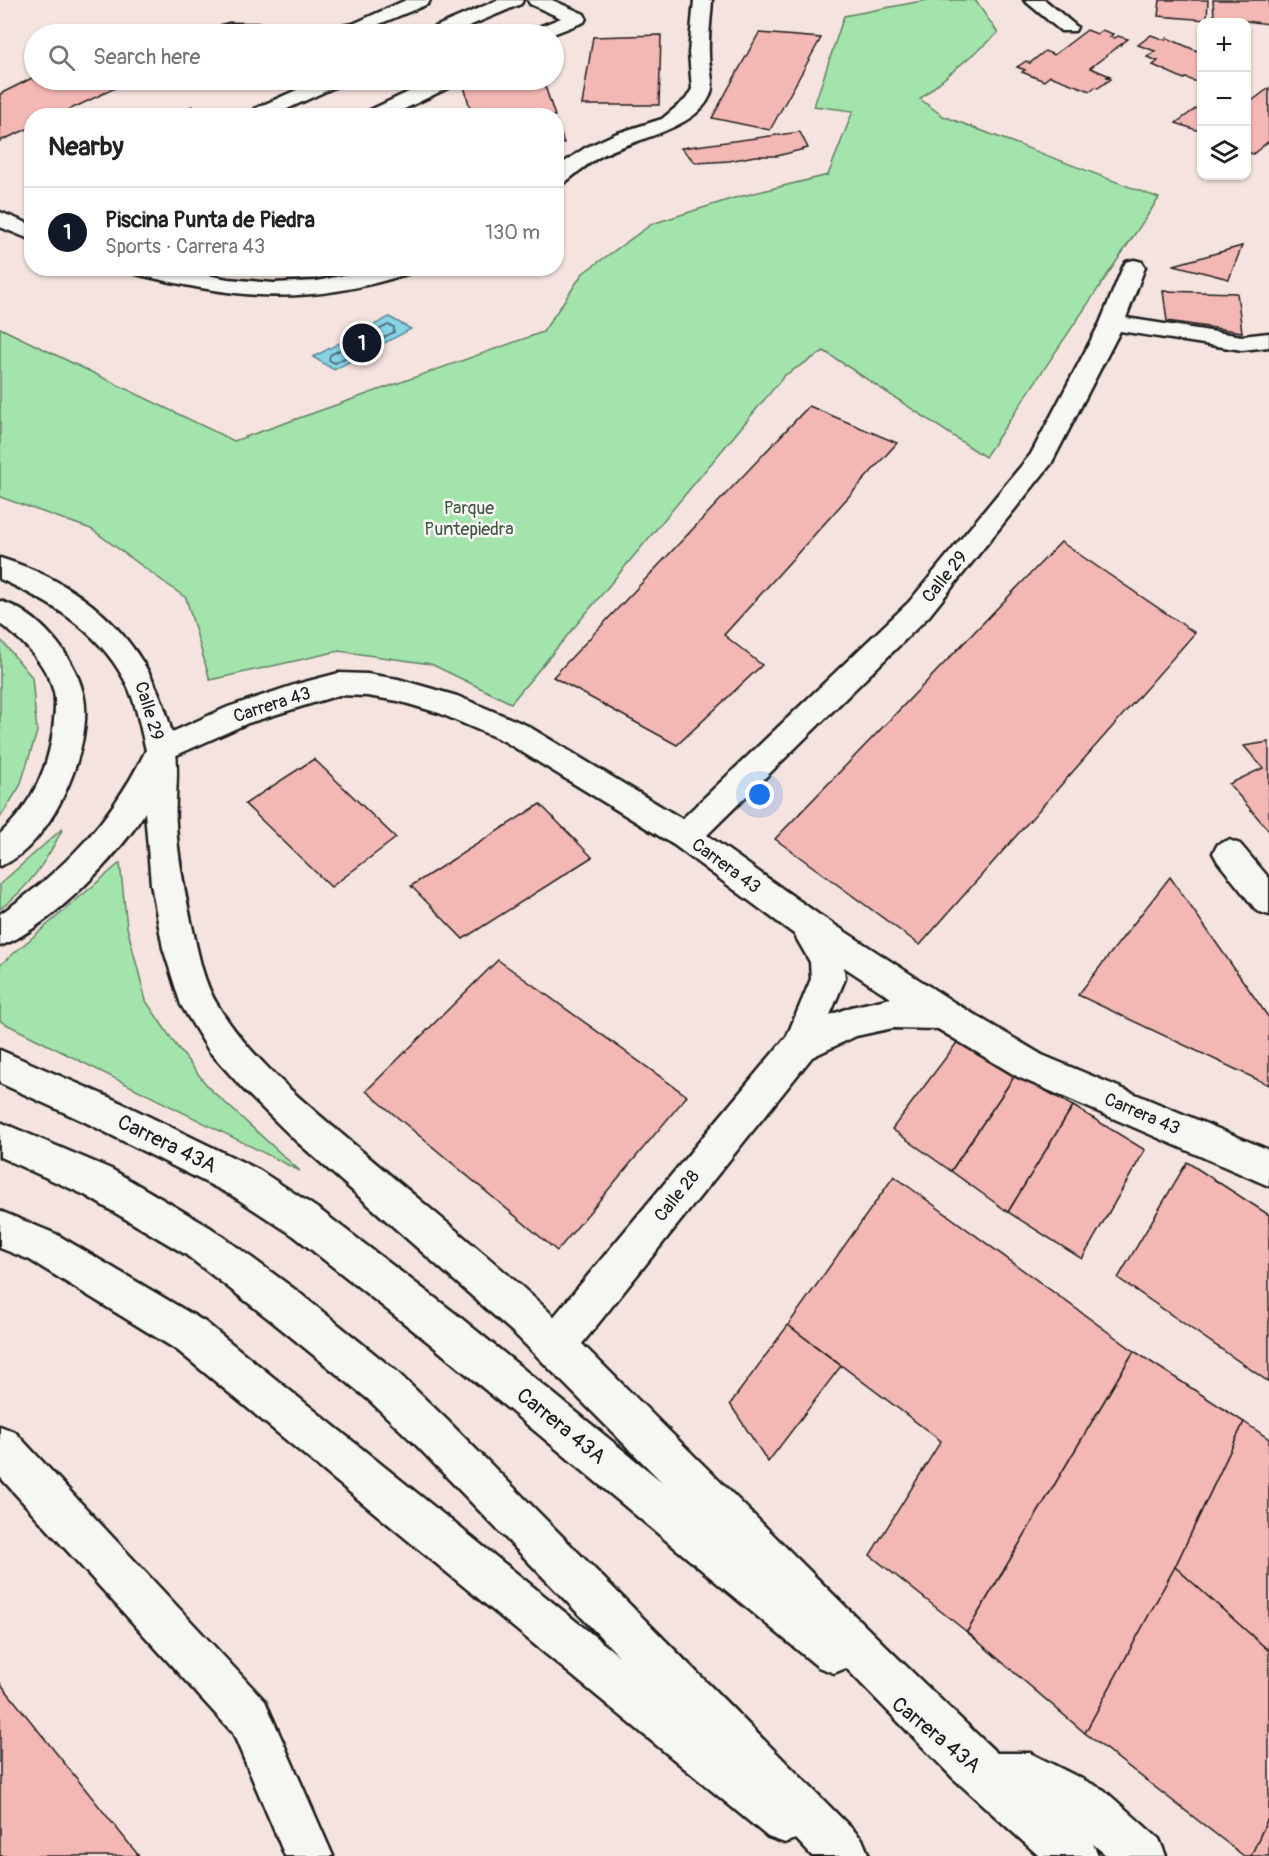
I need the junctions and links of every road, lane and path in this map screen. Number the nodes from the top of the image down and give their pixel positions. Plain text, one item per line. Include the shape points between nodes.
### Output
1 (421, 0) edge
2 (514, 0) edge
3 (537, 0) edge
4 (703, 0) edge
5 (1033, 0) edge
6 (368, 24) edge
7 (458, 24) edge
8 (562, 24) edge
9 (1068, 27) dead end
10 (312, 90) edge
11 (427, 90) edge
12 (272, 108) edge
13 (390, 108) edge
14 (564, 172) edge
15 (0, 219) edge
16 (24, 230) edge
17 (1134, 267) dead end
18 (173, 276) edge
19 (376, 276) edge
20 (1112, 323) junction
21 (1269, 340) edge
22 (0, 568) edge
23 (0, 610) edge
24 (161, 750) junction
25 (685, 836) junction
26 (0, 853) edge
27 (1229, 853) dead end
28 (1269, 901) edge
29 (806, 924) junction
30 (0, 932) edge
31 (943, 1014) junction
32 (800, 1046) junction
33 (0, 1066) edge
34 (0, 1140) edge
35 (1269, 1168) edge
36 (0, 1229) edge
37 (555, 1346) junction
38 (0, 1447) edge
39 (985, 1776) junction
40 (309, 1856) edge
41 (829, 1856) edge
42 (845, 1856) edge
43 (1074, 1856) edge
44 (1142, 1856) edge

1 - 6 main road
2 - 7 main road
3 - 8 main road via 577,18
4 - 14 main road via 699,53 702,89 695,102 669,123 621,138
5 - 9 main road
10 - 12 main road
11 - 13 main road
15 - 16 main road
17 - 20 main road, Calle 29
18 - 19 main road via 266,290 315,288
20 - 21 main road via 1242,343
20 - 25 main road, Calle 29 via 1042,458 919,609
22 - 24 main road, Calle 29 via 74,605 104,631 137,674
23 - 26 main road via 34,637 58,665 69,696 69,731 58,777 36,816
24 - 25 main road, Carrera 43 via 238,715 339,684 398,690 447,704 515,733
24 - 30 main road, Calle 29 via 128,815 102,849 63,885
24 - 37 main road via 160,825 180,948 198,1005 220,1040 308,1128
25 - 29 main road, Carrera 43
27 - 28 main road
29 - 31 main road, Carrera 43
29 - 32 main road, Calle 28 via 826,960 828,979
31 - 32 main road, Calle 28 via 893,1013 851,1022
31 - 35 main road, Carrera 43 via 1030,1066
32 - 37 main road, Calle 28
33 - 39 main road, Carrera 43A via 246,1183 307,1223 487,1365
34 - 42 main road via 98,1182 198,1241 383,1386
36 - 41 main road via 43,1247 191,1336
37 - 39 main road
38 - 40 main road via 249,1717
39 - 43 main road, Carrera 43A
39 - 44 main road via 1030,1776 1087,1807

